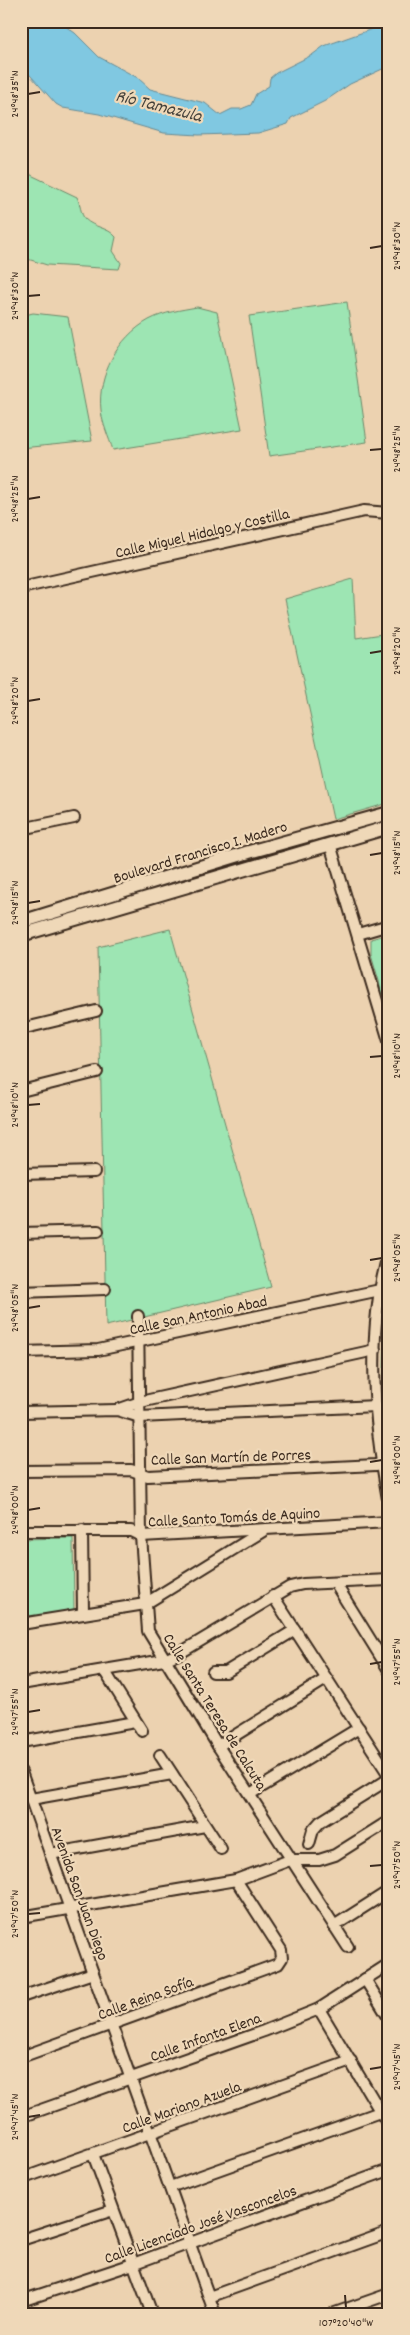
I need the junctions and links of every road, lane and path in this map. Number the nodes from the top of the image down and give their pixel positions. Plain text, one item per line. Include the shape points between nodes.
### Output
1 (389, 513) edge
2 (21, 588) edge
3 (389, 813) edge
4 (74, 818) dead end
5 (389, 827) edge
6 (21, 829) edge
7 (330, 844) junction
8 (21, 922) edge
9 (389, 925) edge
10 (358, 934) junction
11 (21, 935) edge
12 (96, 1011) dead end
13 (21, 1029) edge
14 (389, 1041) edge
15 (98, 1072) dead end
16 (21, 1091) edge
17 (94, 1172) dead end
18 (21, 1174) edge
19 (98, 1231) dead end
20 (21, 1232) edge
21 (389, 1252) edge
22 (105, 1289) dead end
23 (380, 1290) junction
24 (21, 1292) edge
25 (138, 1316) dead end
26 (139, 1343) junction
27 (375, 1350) junction
28 (21, 1352) edge
29 (140, 1402) junction
30 (376, 1406) junction
31 (117, 1410) junction
32 (21, 1412) edge
33 (140, 1417) junction
34 (382, 1463) junction
35 (21, 1472) edge
36 (140, 1473) junction
37 (389, 1505) edge
38 (389, 1523) edge
39 (82, 1530) junction
40 (265, 1530) junction
41 (21, 1531) edge
42 (141, 1536) junction
43 (389, 1580) edge
44 (335, 1583) junction
45 (273, 1596) junction
46 (145, 1604) junction
47 (83, 1613) junction
48 (21, 1624) edge
49 (295, 1630) junction
50 (386, 1658) edge
51 (164, 1660) junction
52 (104, 1670) junction
53 (389, 1670) edge
54 (213, 1672) dead end
55 (326, 1678) junction
56 (21, 1684) edge
57 (135, 1722) junction
58 (359, 1728) junction
59 (142, 1731) dead end
60 (21, 1742) edge
61 (218, 1746) junction
62 (160, 1755) dead end
63 (21, 1772) edge
64 (172, 1774) junction
65 (389, 1777) edge
66 (250, 1794) junction
67 (31, 1799) junction
68 (389, 1821) edge
69 (206, 1826) junction
70 (309, 1844) dead end
71 (220, 1849) dead end
72 (50, 1854) junction
73 (290, 1860) junction
74 (236, 1880) junction
75 (389, 1891) edge
76 (70, 1909) junction
77 (21, 1917) edge
78 (334, 1926) junction
79 (348, 1947) dead end
80 (389, 1964) edge
81 (93, 1973) junction
82 (365, 1979) junction
83 (21, 1997) edge
84 (319, 2009) junction
85 (389, 2018) edge
86 (112, 2025) junction
87 (21, 2057) edge
88 (351, 2061) junction
89 (130, 2078) junction
90 (380, 2112) junction
91 (21, 2117) edge
92 (389, 2126) edge
93 (150, 2134) junction
94 (93, 2154) junction
95 (389, 2170) edge
96 (21, 2179) edge
97 (170, 2186) junction
98 (113, 2210) junction
99 (389, 2232) edge
100 (21, 2240) edge
101 (190, 2242) junction
102 (133, 2264) junction
103 (389, 2294) edge
104 (209, 2297) junction
105 (21, 2301) edge
106 (152, 2314) edge
107 (215, 2314) edge
108 (332, 2314) edge

1 - 2 street, Calle Miguel Hidalgo y Costilla via 364,511
3 - 8 main road, Boulevard Francisco I. Madero
4 - 6 street
5 - 7 main road, Boulevard Francisco I. Madero
7 - 10 street
7 - 11 main road, Boulevard Francisco I. Madero
9 - 10 street
10 - 14 street
12 - 13 street
15 - 16 street
17 - 18 street
19 - 20 street
21 - 23 street
22 - 24 street
23 - 26 street, Calle San Antonio Abad
23 - 27 street
25 - 26 street, Calle Santa Teresa de Calcuta
26 - 28 street, Calle San Antonio Abad via 98,1350
26 - 29 street, Calle Santa Teresa de Calcuta
27 - 29 street
27 - 30 street
29 - 31 street
29 - 33 street, Calle Santa Teresa de Calcuta
30 - 33 street
30 - 34 street
31 - 32 street
31 - 33 street
33 - 36 street, Calle Santa Teresa de Calcuta
34 - 36 street, Calle San Martín de Porres via 148,1476
34 - 37 street
35 - 36 street, Calle San Martín de Porres via 131,1470
36 - 42 street, Calle Santa Teresa de Calcuta
38 - 40 street, Calle Santo Tomás de Aquino
39 - 41 street, Calle Santo Tomás de Aquino
39 - 42 street, Calle Santo Tomás de Aquino via 131,1531
39 - 47 street
40 - 42 street, Calle Santo Tomás de Aquino
40 - 46 street
42 - 46 street, Calle Santa Teresa de Calcuta
43 - 44 street
44 - 45 street via 296,1585
44 - 50 street
45 - 49 street
45 - 51 street
46 - 47 street
46 - 51 street, Calle Santa Teresa de Calcuta via 148,1631
47 - 48 street
49 - 54 street via 226,1672
49 - 55 street
50 - 53 street
51 - 52 street
51 - 61 street, Calle Santa Teresa de Calcuta
52 - 56 street
52 - 57 street
55 - 58 street
55 - 61 street
57 - 59 street
57 - 60 street
58 - 65 street
58 - 66 street
61 - 66 street, Calle Santa Teresa de Calcuta
62 - 64 street
63 - 67 street, Avenida San Juan Diego
64 - 67 street
64 - 69 street
65 - 70 street via 320,1822
66 - 73 street, Calle Santa Teresa de Calcuta
67 - 72 street, Avenida San Juan Diego
68 - 73 street via 335,1855 307,1861
69 - 71 street
69 - 72 street
72 - 76 street, Avenida San Juan Diego
73 - 74 street
73 - 78 street, Calle Santa Teresa de Calcuta
74 - 76 street
74 - 86 street, Calle Reina Sofía via 281,1950 282,1958 278,1964
75 - 78 street
76 - 77 street
76 - 81 street, Avenida San Juan Diego
78 - 79 street, Calle Santa Teresa de Calcuta
80 - 82 street, Calle Infanta Elena
81 - 83 street
81 - 86 street, Avenida San Juan Diego
82 - 84 street, Calle Infanta Elena
82 - 85 street
84 - 88 street
84 - 89 street, Calle Infanta Elena via 264,2032
86 - 87 street, Calle Reina Sofía
86 - 89 street, Avenida San Juan Diego
88 - 90 street
88 - 93 street, Calle Mariano Azuela
89 - 91 street, Calle Infanta Elena
89 - 93 street, Avenida San Juan Diego
90 - 92 street
90 - 97 street
93 - 94 street, Calle Mariano Azuela
93 - 97 street, Avenida San Juan Diego
94 - 96 street, Calle Mariano Azuela
94 - 98 street
95 - 101 street, Calle Licenciado José Vasconcelos
97 - 101 street, Avenida San Juan Diego
98 - 100 street
98 - 102 street
99 - 104 street
101 - 102 street, Calle Licenciado José Vasconcelos
101 - 104 street, Avenida San Juan Diego
102 - 105 street, Calle Licenciado José Vasconcelos
102 - 106 street
103 - 108 street
104 - 107 street, Avenida San Juan Diego

